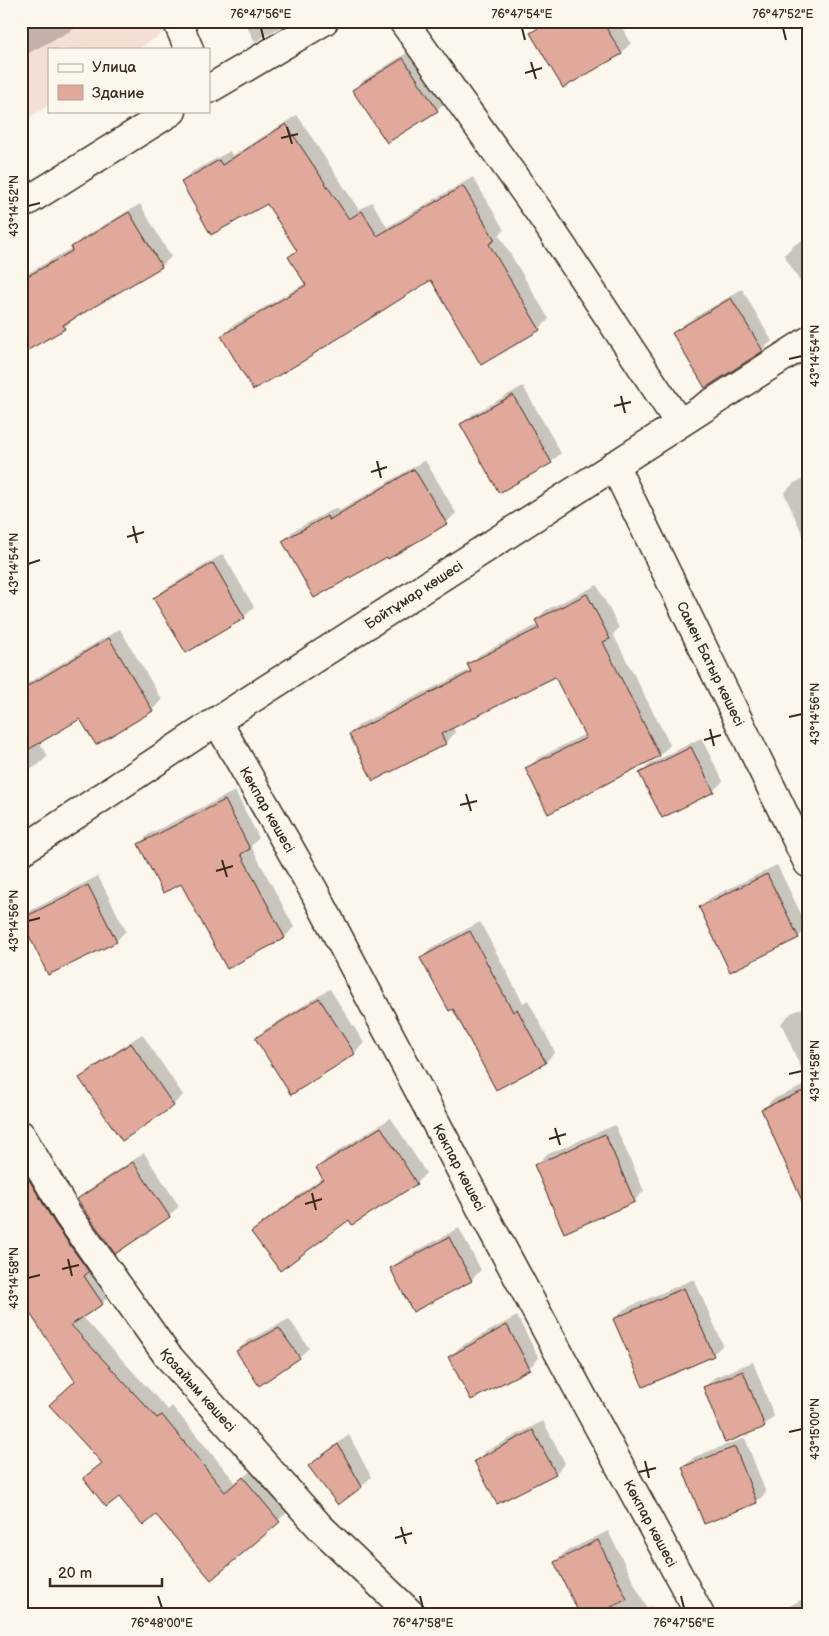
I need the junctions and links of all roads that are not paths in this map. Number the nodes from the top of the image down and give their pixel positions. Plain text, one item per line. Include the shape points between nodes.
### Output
1 (177, 21) edge
2 (324, 21) edge
3 (403, 21) edge
4 (189, 48) edge
5 (210, 88) edge
6 (170, 112) edge
7 (21, 205) edge
8 (808, 341) edge
9 (679, 424) junction
10 (614, 465) junction
11 (217, 720) junction
12 (21, 851) edge
13 (808, 863) edge
14 (21, 1135) edge
15 (412, 1615) edge
16 (700, 1615) edge

1 - 4 street
2 - 5 street
3 - 9 street via 542,216
6 - 7 street
8 - 9 street, Бойтұмар көшесі
9 - 10 street, Бойтұмар көшесі
10 - 11 street, Бойтұмар көшесі
10 - 13 street, Самен Батыр көшесі
11 - 12 street, Бойтұмар көшесі
11 - 16 street, Көкпар көшесі via 314,891
14 - 15 street, Қозайым көшесі via 68,1215 167,1355 320,1528

